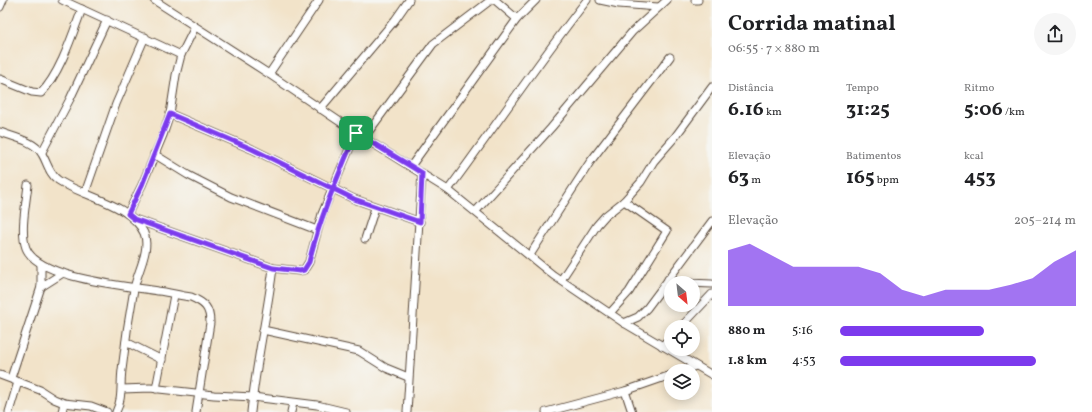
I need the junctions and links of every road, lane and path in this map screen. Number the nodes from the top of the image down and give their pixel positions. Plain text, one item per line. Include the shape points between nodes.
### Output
1 (3, 0) edge
2 (62, 0) edge
3 (154, 0) edge
4 (319, 0) edge
5 (410, 0) edge
6 (491, 0) edge
7 (495, 0) edge
8 (536, 0) edge
9 (587, 0) edge
10 (600, 0) edge
11 (667, 0) edge
12 (0, 7) edge
13 (658, 7) junction
14 (82, 9) junction
15 (517, 19) junction
16 (107, 20) junction
17 (195, 27) junction
18 (145, 37) junction
19 (181, 55) junction
20 (670, 57) dead end
21 (269, 74) junction
22 (0, 79) edge
23 (712, 87) edge
24 (320, 109) junction
25 (170, 114) junction
26 (0, 132) edge
27 (356, 133) junction
28 (364, 138) junction
29 (42, 152) junction
30 (154, 154) junction
31 (411, 166) junction
32 (422, 173) junction
33 (28, 185) dead end
34 (333, 189) junction
35 (448, 190) junction
36 (85, 193) junction
37 (624, 201) junction
38 (375, 208) junction
39 (476, 211) junction
40 (131, 216) junction
41 (712, 221) edge
42 (420, 222) junction
43 (317, 230) junction
44 (365, 239) dead end
45 (530, 255) junction
46 (41, 264) junction
47 (273, 268) junction
48 (63, 273) junction
49 (670, 276) edge
50 (561, 280) junction
51 (700, 282) edge
52 (664, 284) edge
53 (712, 284) edge
54 (41, 287) junction
55 (134, 287) junction
56 (712, 294) edge
57 (174, 295) junction
58 (610, 313) junction
59 (688, 320) edge
60 (624, 323) junction
61 (263, 330) junction
62 (126, 342) junction
63 (662, 346) joint
64 (162, 360) junction
65 (693, 364) edge
66 (700, 368) edge
67 (0, 375) edge
68 (712, 376) edge
69 (408, 377) junction
70 (664, 377) edge
71 (15, 380) junction
72 (122, 389) junction
73 (156, 389) junction
74 (625, 391) junction
75 (198, 393) junction
76 (253, 397) junction
77 (293, 403) junction
78 (64, 404) junction
79 (9, 412) edge
80 (62, 412) edge
81 (107, 412) edge
82 (116, 412) edge
83 (196, 412) edge
84 (251, 412) edge
85 (291, 412) edge
86 (346, 412) edge
87 (407, 412) edge
88 (546, 412) edge
89 (632, 412) edge

1 - 12 street
2 - 14 street
3 - 17 street
4 - 21 street
5 - 24 street
6 - 28 street via 434,44
7 - 15 street
8 - 15 street
9 - 35 street
10 - 13 street
11 - 13 street
13 - 39 street via 632,32 551,128
14 - 16 street
14 - 22 street via 64,54 41,93
15 - 31 street
16 - 18 street
16 - 29 street
17 - 19 street
17 - 21 street
18 - 19 street
18 - 36 street via 116,104
19 - 25 street
20 - 45 street via 590,162
21 - 24 street
23 - 37 street
24 - 27 street
25 - 30 street
25 - 34 street via 252,149
26 - 29 street via 33,145
27 - 28 street
27 - 34 street
28 - 31 street
29 - 36 street via 48,167 58,180
30 - 40 street
30 - 43 street via 231,197
31 - 32 street
32 - 35 street
32 - 42 street
33 - 46 street via 24,242 30,256
34 - 38 street
34 - 43 street
35 - 39 street
36 - 40 street
37 - 50 street via 597,226
37 - 58 street via 666,231 629,292
38 - 42 street
38 - 44 street
39 - 45 street
40 - 47 street
40 - 55 street via 141,228 146,244
41 - 49 street
42 - 69 street
43 - 47 street via 309,262 304,270
45 - 50 street
46 - 48 street
46 - 54 street
47 - 61 street
48 - 54 street
48 - 55 street via 95,282
50 - 58 street
51 - 53 street
52 - 60 street via 638,317
54 - 71 street
55 - 57 street
55 - 62 street
56 - 59 street
57 - 64 street
57 - 75 street via 201,301 210,312
58 - 60 street
60 - 63 street
61 - 69 street via 359,351 386,368
61 - 76 street via 254,376
62 - 64 street
62 - 72 street
63 - 65 street
64 - 73 street
66 - 68 street
67 - 71 street
69 - 87 street
70 - 74 street
71 - 78 street via 40,390
71 - 79 street
72 - 73 street
72 - 82 street
73 - 75 street
74 - 88 street
74 - 89 street
75 - 76 street
75 - 83 street
76 - 77 street
76 - 84 street
77 - 85 street
77 - 86 street via 324,406
78 - 80 street
78 - 81 street via 91,406

